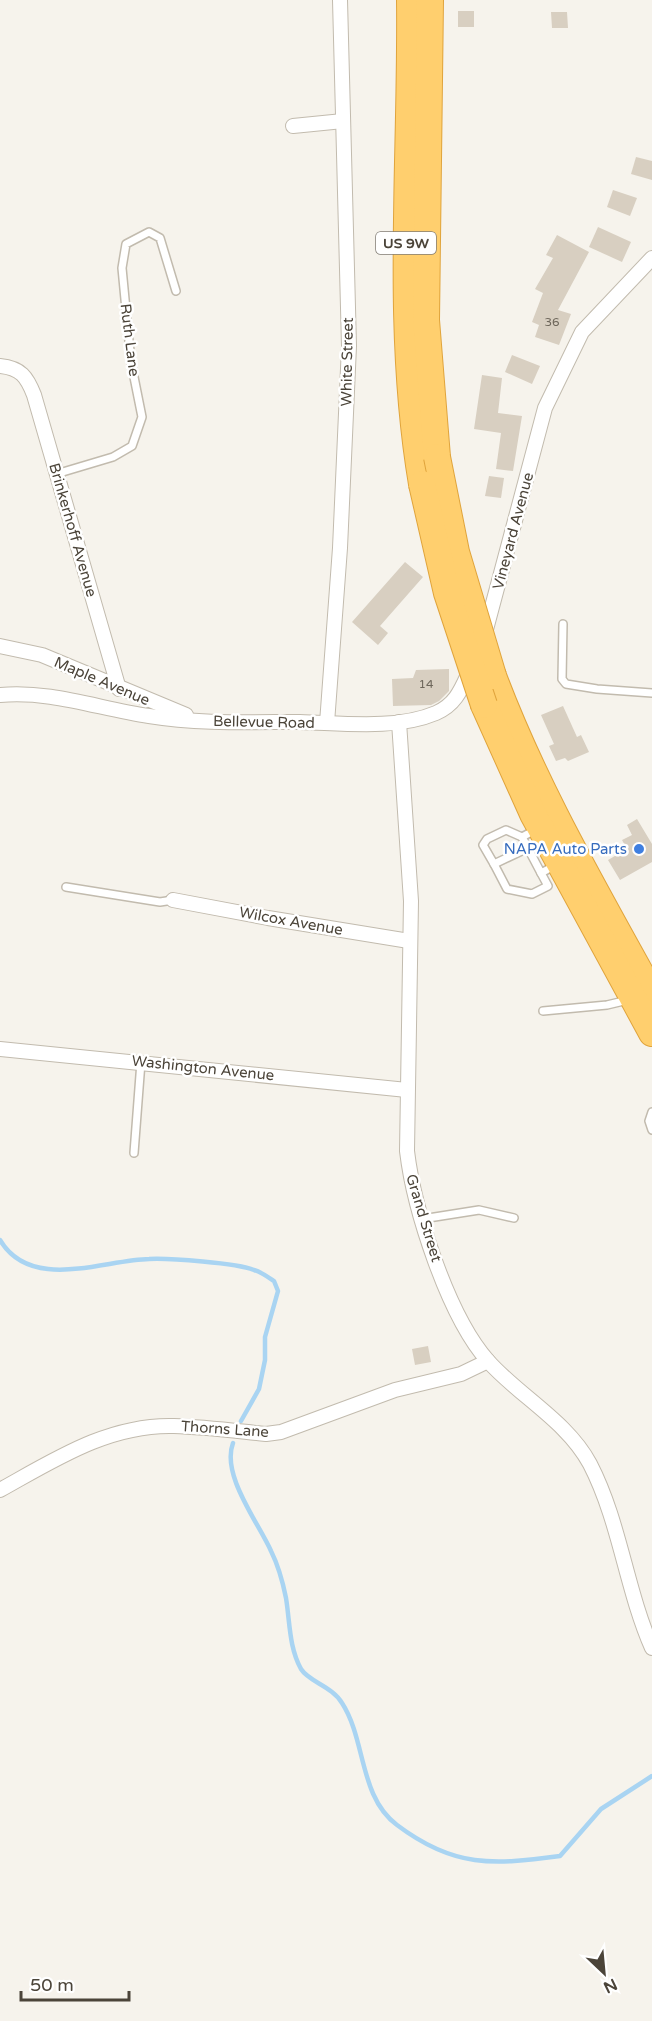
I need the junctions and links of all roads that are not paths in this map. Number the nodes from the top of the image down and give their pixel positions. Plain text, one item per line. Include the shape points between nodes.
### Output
1 (340, 0) edge
2 (410, 0) edge
3 (430, 0) edge
4 (343, 121) junction
5 (293, 126) dead end
6 (652, 258) edge
7 (176, 291) dead end
8 (0, 366) edge
9 (56, 474) junction
10 (563, 624) dead end
11 (0, 646) edge
12 (119, 689) junction
13 (652, 693) edge
14 (0, 695) edge
15 (202, 722) junction
16 (399, 722) junction
17 (327, 723) junction
18 (530, 837) junction
19 (494, 864) junction
20 (550, 869) junction
21 (66, 887) dead end
22 (173, 900) joint
23 (409, 941) junction
24 (645, 970) edge
25 (643, 996) edge
26 (543, 1011) dead end
27 (652, 1034) edge
28 (0, 1049) edge
29 (141, 1062) junction
30 (407, 1090) junction
31 (652, 1112) edge
32 (652, 1130) edge
33 (134, 1153) dead end
34 (513, 1218) dead end
35 (422, 1219) junction
36 (488, 1361) junction
37 (0, 1490) edge
38 (652, 1648) edge

1 - 4 street, White Street
2 - 18 highway, US 9W, bridge via 406,321 411,403 422,484 447,593
3 - 24 highway, US 9W, bridge via 426,320 437,457 456,552 493,676 541,788
4 - 5 street
4 - 17 street, White Street via 349,346
6 - 16 street, Vineyard Avenue via 582,332 545,408 485,636 457,700 436,713
7 - 9 lane, Ruth Lane via 160,238 149,232 126,244 122,268 131,362 142,417 132,446 113,457
8 - 9 street, Brinkerhoff Avenue via 22,373 34,395
9 - 12 street, Brinkerhoff Avenue
10 - 13 lane via 562,679 566,684
11 - 12 street, Maple Avenue via 42,656
12 - 15 street, Maple Avenue
14 - 15 street, Bellevue Road via 31,695
15 - 17 street, Bellevue Road
16 - 17 street, Vineyard Avenue
16 - 23 street, Grand Street via 411,901
18 - 19 lane
18 - 19 lane via 506,830 487,839 483,845
18 - 20 highway, US 9W
19 - 20 lane via 507,889 532,894 548,886
20 - 25 highway, US 9W
21 - 22 lane via 160,902
22 - 23 street, Wilcox Avenue
23 - 30 street, Grand Street
24 - 25 highway, US 9W
25 - 26 lane via 608,1005
25 - 27 highway, US 9W
28 - 29 street, Washington Avenue
29 - 30 street, Washington Avenue
29 - 33 lane
30 - 35 street, Grand Street via 408,1161
31 - 32 lane
34 - 35 lane via 479,1210
35 - 36 street, Grand Street via 450,1296
36 - 37 street, Thorns Lane via 461,1374 395,1390 281,1432 172,1425 118,1433 76,1447
36 - 38 street, Grand Street via 568,1435 589,1462 609,1509 639,1618

